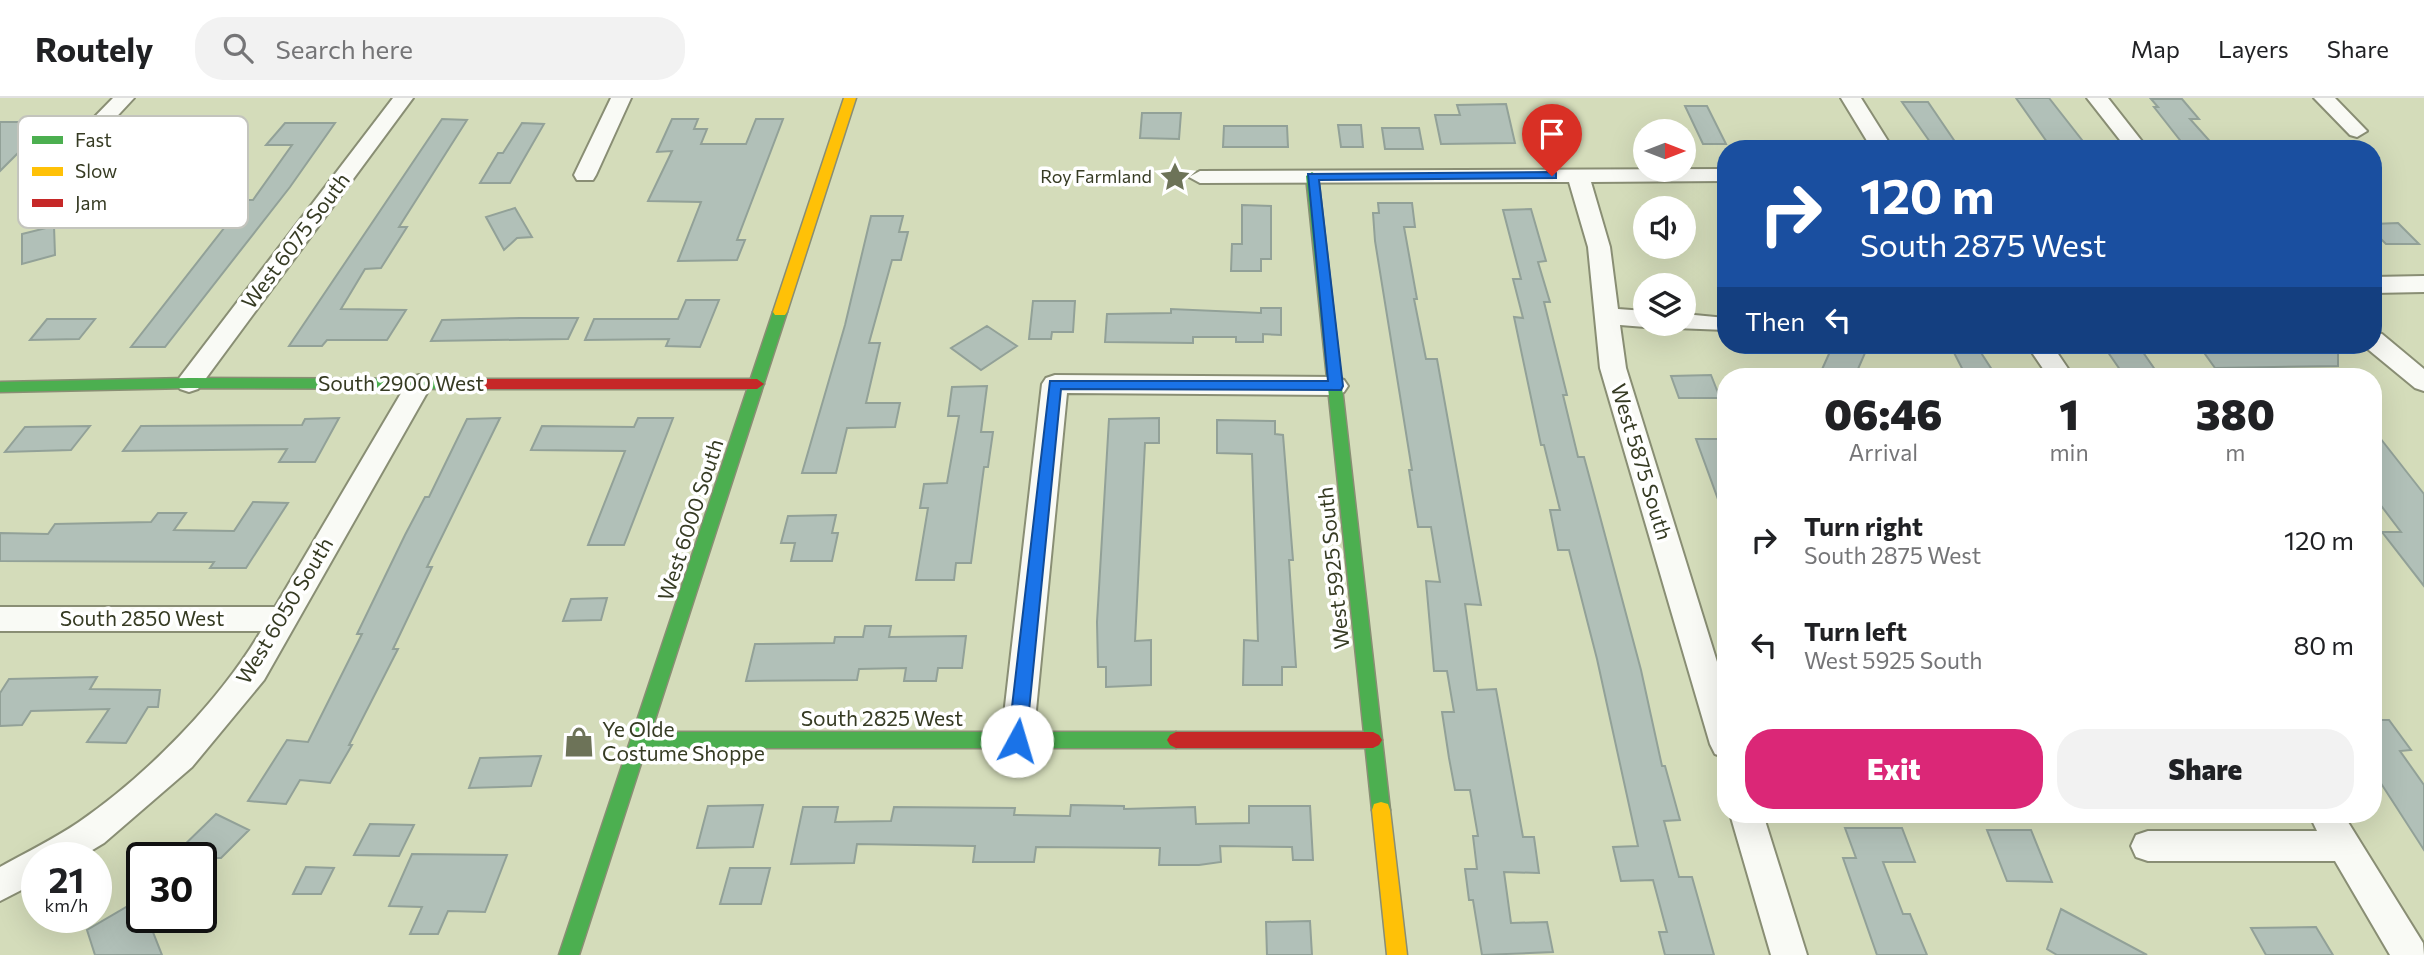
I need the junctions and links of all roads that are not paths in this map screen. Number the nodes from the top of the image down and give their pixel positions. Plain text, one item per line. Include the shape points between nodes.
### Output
1 (124, 98) edge
2 (402, 98) edge
3 (621, 98) edge
4 (850, 98) edge
5 (1851, 98) edge
6 (2097, 98) edge
7 (2324, 98) edge
8 (107, 116) edge
9 (2357, 131) dead end
10 (1877, 140) edge
11 (2131, 140) edge
12 (585, 175) dead end
13 (1312, 176) junction
14 (1578, 176) junction
15 (1717, 176) edge
16 (1200, 177) dead end
17 (2424, 284) edge
18 (2382, 285) edge
19 (1607, 316) junction
20 (1633, 318) edge
21 (1696, 323) edge
22 (1717, 324) edge
23 (2382, 347) edge
24 (2424, 382) edge
25 (189, 383) junction
26 (419, 384) junction
27 (757, 384) junction
28 (1335, 386) junction
29 (0, 387) edge
30 (0, 619) edge
31 (283, 619) junction
32 (1717, 714) edge
33 (642, 740) junction
34 (1373, 740) junction
35 (1017, 741) junction
36 (1749, 823) edge
37 (2330, 823) edge
38 (75, 842) edge
39 (2148, 846) dead end
40 (2344, 846) junction
41 (21, 873) edge
42 (0, 885) edge
43 (569, 955) edge
44 (1397, 955) edge
45 (1789, 955) edge
46 (2410, 955) edge

1 - 8 street
2 - 25 street, West 6075 South
3 - 12 street
4 - 27 street, West 6000 South
5 - 10 street
6 - 11 street
7 - 9 street
13 - 14 street
13 - 16 street
13 - 28 street, West 5925 South
14 - 15 street
14 - 19 street, West 5875 South via 1599,247
17 - 18 street
19 - 20 street
19 - 32 street, West 5875 South via 1613,369
21 - 22 street
23 - 24 street
25 - 26 street, South 2900 West
25 - 29 street, South 2900 West
26 - 27 street, South 2900 West
26 - 31 street, West 6050 South
27 - 33 street, West 6000 South
28 - 34 street, West 5925 South
28 - 35 street via 1055,384
30 - 31 street, South 2850 West
31 - 38 street, West 6050 South via 253,671 181,757
33 - 35 street, South 2825 West
33 - 43 street, West 6000 South
34 - 35 street, South 2825 West
34 - 44 street, West 5925 South
36 - 45 street
37 - 40 street
39 - 40 street
40 - 46 street
41 - 42 street

